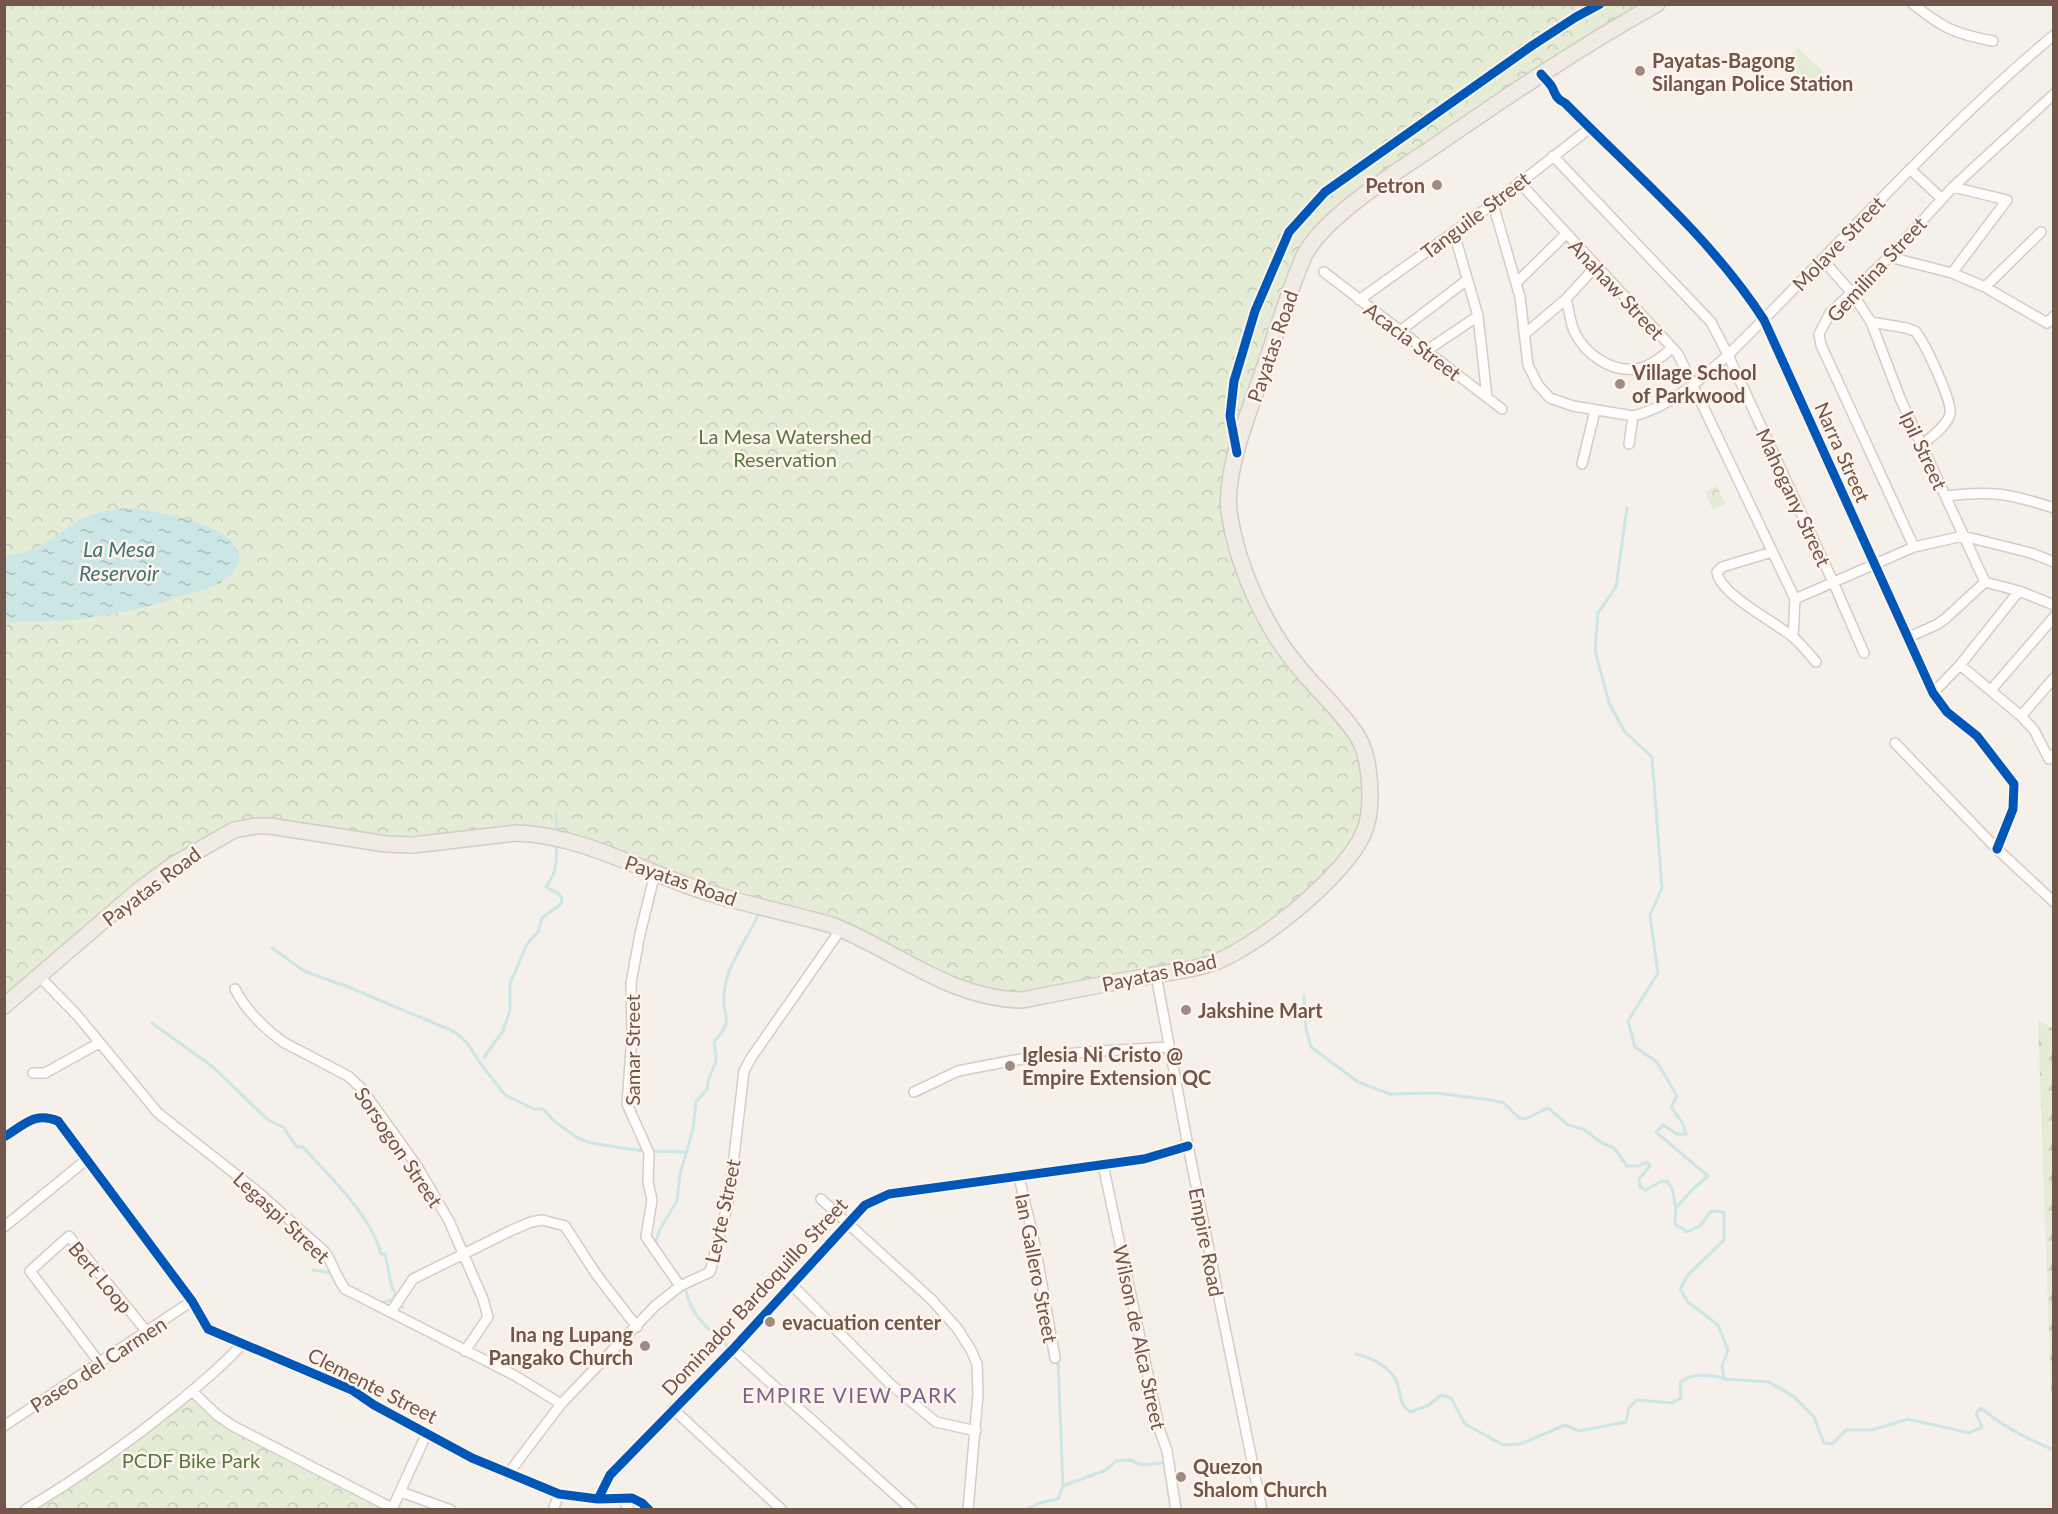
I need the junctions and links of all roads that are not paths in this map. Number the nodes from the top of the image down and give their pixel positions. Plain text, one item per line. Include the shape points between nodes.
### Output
1 (1600, 4) edge
2 (1657, 4) edge
3 (1913, 4) edge
4 (2054, 34) edge
5 (1993, 41) dead end
6 (1541, 74) junction
7 (2054, 94) edge
8 (1590, 129) junction
9 (1553, 156) junction
10 (1910, 169) junction
11 (1519, 182) junction
12 (1953, 187) junction
13 (1942, 199) junction
14 (1493, 204) junction
15 (2041, 232) dead end
16 (1454, 233) junction
17 (1566, 234) junction
18 (1889, 257) junction
19 (1822, 259) junction
20 (1596, 266) junction
21 (1324, 272) dead end
22 (1952, 273) junction
23 (1467, 280) junction
24 (1516, 283) junction
25 (1985, 287) junction
26 (1852, 292) junction
27 (1566, 299) junction
28 (1359, 300) junction
29 (1478, 316) junction
30 (1764, 320) junction
31 (2050, 320) edge
32 (1871, 322) junction
33 (1400, 330) junction
34 (1526, 333) junction
35 (1672, 348) junction
36 (1426, 351) junction
37 (1728, 355) junction
38 (1692, 386) junction
39 (1488, 397) junction
40 (1502, 409) dead end
41 (1595, 411) junction
42 (1633, 416) junction
43 (1629, 444) dead end
44 (1922, 446) junction
45 (1237, 453) junction
46 (1582, 464) dead end
47 (1946, 496) junction
48 (2054, 508) edge
49 (1963, 536) junction
50 (1914, 547) junction
51 (1772, 552) junction
52 (2054, 562) edge
53 (1874, 564) junction
54 (1985, 582) junction
55 (1834, 584) junction
56 (2019, 591) junction
57 (1795, 599) junction
58 (2054, 605) edge
59 (2054, 617) edge
60 (1793, 637) junction
61 (1909, 637) junction
62 (1864, 653) dead end
63 (1816, 662) dead end
64 (1960, 665) junction
65 (2054, 678) edge
66 (1991, 690) junction
67 (1933, 693) junction
68 (2021, 716) junction
69 (1895, 743) dead end
70 (2051, 757) edge
71 (1997, 849) junction
72 (655, 873) junction
73 (2054, 902) edge
74 (841, 929) junction
75 (1156, 975) junction
76 (39, 976) junction
77 (235, 988) dead end
78 (4, 1006) edge
79 (99, 1043) junction
80 (1169, 1047) junction
81 (33, 1073) dead end
82 (914, 1092) dead end
83 (4, 1137) edge
84 (1188, 1146) junction
85 (86, 1160) junction
86 (1103, 1165) junction
87 (1019, 1177) junction
88 (821, 1199) dead end
89 (848, 1222) junction
90 (4, 1227) edge
91 (463, 1255) junction
92 (792, 1285) junction
93 (680, 1286) junction
94 (192, 1301) junction
95 (391, 1312) junction
96 (637, 1327) junction
97 (147, 1332) junction
98 (241, 1345) junction
99 (733, 1349) junction
100 (465, 1351) junction
101 (1055, 1358) dead end
102 (99, 1362) junction
103 (192, 1391) junction
104 (561, 1404) junction
105 (673, 1409) junction
106 (4, 1426) edge
107 (976, 1431) junction
108 (427, 1433) junction
109 (508, 1474) junction
110 (401, 1492) junction
111 (559, 1494) junction
112 (598, 1499) junction
113 (623, 1499) junction
114 (26, 1509) edge
115 (451, 1509) edge
116 (553, 1509) edge
117 (629, 1509) edge
118 (649, 1509) edge
119 (782, 1509) edge
120 (912, 1509) edge
121 (968, 1509) edge
122 (1176, 1509) edge
123 (1262, 1509) edge

1 - 45 street via 1533,45 1325,192 1289,232 1255,311 1234,381 1230,416
2 - 6 main road, Payatas Road
3 - 5 street via 1953,31
4 - 10 street, Molave Street
6 - 8 street, Narra Street via 1556,98 1566,103
6 - 45 main road, Payatas Road via 1402,168 1313,240 1295,277
7 - 12 street, Gemilina Street
8 - 9 street, Tanguile Street
8 - 30 street, Narra Street via 1679,217 1735,279
9 - 11 street, Tanguile Street
9 - 37 street, Mahogany Street via 1711,322
10 - 13 street
10 - 19 street, Molave Street
11 - 14 street, Tanguile Street
11 - 17 street, Anahaw Street
12 - 13 street, Gemilina Street
12 - 22 street via 2007,200
13 - 18 street, Gemilina Street
14 - 16 street, Tanguile Street
14 - 24 street
15 - 25 street
16 - 23 street
16 - 28 street, Tanguile Street
17 - 20 street, Anahaw Street
17 - 24 street
18 - 22 street
18 - 26 street, Gemilina Street
19 - 26 street, Ipil Street
19 - 30 street, Molave Street
20 - 27 street
20 - 35 street, Anahaw Street
21 - 28 street, Acacia Street
22 - 25 street
23 - 29 street
23 - 33 street
24 - 34 street
25 - 31 street
26 - 32 street, Ipil Street
26 - 50 street, Gemilina Street via 1825,321 1819,334 1821,345
27 - 34 street
27 - 35 street via 1574,332 1596,358 1613,367 1636,369
28 - 33 street, Acacia Street
29 - 36 street
29 - 39 street
30 - 37 street, Molave Street
30 - 53 street, Narra Street
32 - 44 street, Ipil Street
32 - 44 street via 1915,331 1939,378 1950,414
33 - 36 street, Acacia Street
34 - 41 street via 1528,365 1538,386 1550,398
35 - 38 street, Anahaw Street
36 - 39 street, Acacia Street
37 - 38 street, Molave Street
37 - 55 street, Mahogany Street
38 - 42 street, Molave Street via 1651,412
38 - 51 street, Anahaw Street
39 - 40 street, Acacia Street
41 - 42 street
41 - 46 street
42 - 43 street
44 - 47 street, Ipil Street
45 - 75 main road, Payatas Road via 1229,510 1251,589 1279,642 1359,739 1368,771 1368,818 1356,849 1342,865 1307,900 1256,940 1212,963
47 - 48 street via 2001,493
47 - 49 street, Ipil Street
49 - 50 street
49 - 52 street
49 - 54 street, Ipil Street
50 - 53 street
51 - 57 street, Anahaw Street
51 - 60 street via 1722,567 1718,578 1752,609
53 - 55 street
53 - 61 street, Narra Street
54 - 56 street
54 - 61 street via 1945,619
55 - 57 street
55 - 62 street, Mahogany Street
56 - 58 street
56 - 64 street
57 - 60 street
59 - 66 street
60 - 63 street
61 - 67 street, Narra Street
64 - 66 street
64 - 67 street
65 - 68 street
66 - 68 street
67 - 71 street, Narra Street via 1947,712 1977,736 2014,784 2013,809
68 - 70 street
69 - 71 street
71 - 73 street
72 - 74 main road, Payatas Road via 708,893
72 - 76 main road, Payatas Road via 595,849 528,834 399,845 283,828 245,827 224,834 172,865
72 - 93 street, Samar Street via 631,983 627,1104 649,1153 652,1200 646,1237
74 - 75 main road, Payatas Road via 952,985 1002,1000 1022,1000
74 - 93 street, Leyte Street via 744,1071 729,1199 710,1272
75 - 80 street, Empire Road
76 - 78 main road, Payatas Road
76 - 79 street, Legaspi Street
77 - 91 street, Sorsogon Street via 242,1004 274,1035 348,1076 361,1088 417,1166 449,1221
79 - 81 street via 45,1073
79 - 95 street, Legaspi Street via 158,1113 258,1192 325,1252 345,1288
80 - 82 street via 1015,1060 958,1071
80 - 84 street, Empire Road
83 - 85 street, Clemente Street via 36,1117 47,1116 58,1121
84 - 86 street, Dominador Bardoquillo Street via 1143,1160
84 - 123 street, Empire Road
85 - 90 street
85 - 94 street, Clemente Street
86 - 87 street, Dominador Bardoquillo Street
86 - 122 street, Wilson de Alca Street via 1167,1451
87 - 89 street, Dominador Bardoquillo Street via 889,1194 865,1205
87 - 101 street, Ian Gallero Street
88 - 89 street
89 - 92 street, Dominador Bardoquillo Street
89 - 107 street via 931,1299 971,1350 977,1364
91 - 95 street via 413,1279
91 - 96 street via 531,1222 542,1220 565,1226
91 - 100 street, Sorsogon Street via 488,1317
92 - 99 street, Dominador Bardoquillo Street
92 - 107 street via 888,1383 936,1422
93 - 96 street, Leyte Street
94 - 97 street, Paseo del Carmen
94 - 98 street, Clemente Street via 208,1329
95 - 100 street, Legaspi Street
96 - 104 street, Leyte Street
97 - 102 street, Paseo del Carmen
97 - 102 street, Bert Loop via 69,1236 30,1271
98 - 103 street
98 - 108 street, Clemente Street via 352,1390
99 - 105 street, Dominador Bardoquillo Street
99 - 120 street
100 - 104 street, Legaspi Street
102 - 106 street, Paseo del Carmen
103 - 110 street via 232,1426 390,1507
103 - 114 street via 77,1479
104 - 109 street, Leyte Street
105 - 112 street, Dominador Bardoquillo Street via 610,1475
105 - 119 street
107 - 121 street
108 - 109 street, Clemente Street
108 - 110 street
109 - 111 street, Clemente Street
110 - 115 street
111 - 112 street, Clemente Street
111 - 116 street
112 - 113 street, Clemente Street
113 - 117 street
113 - 118 street, Clemente Street via 632,1498

